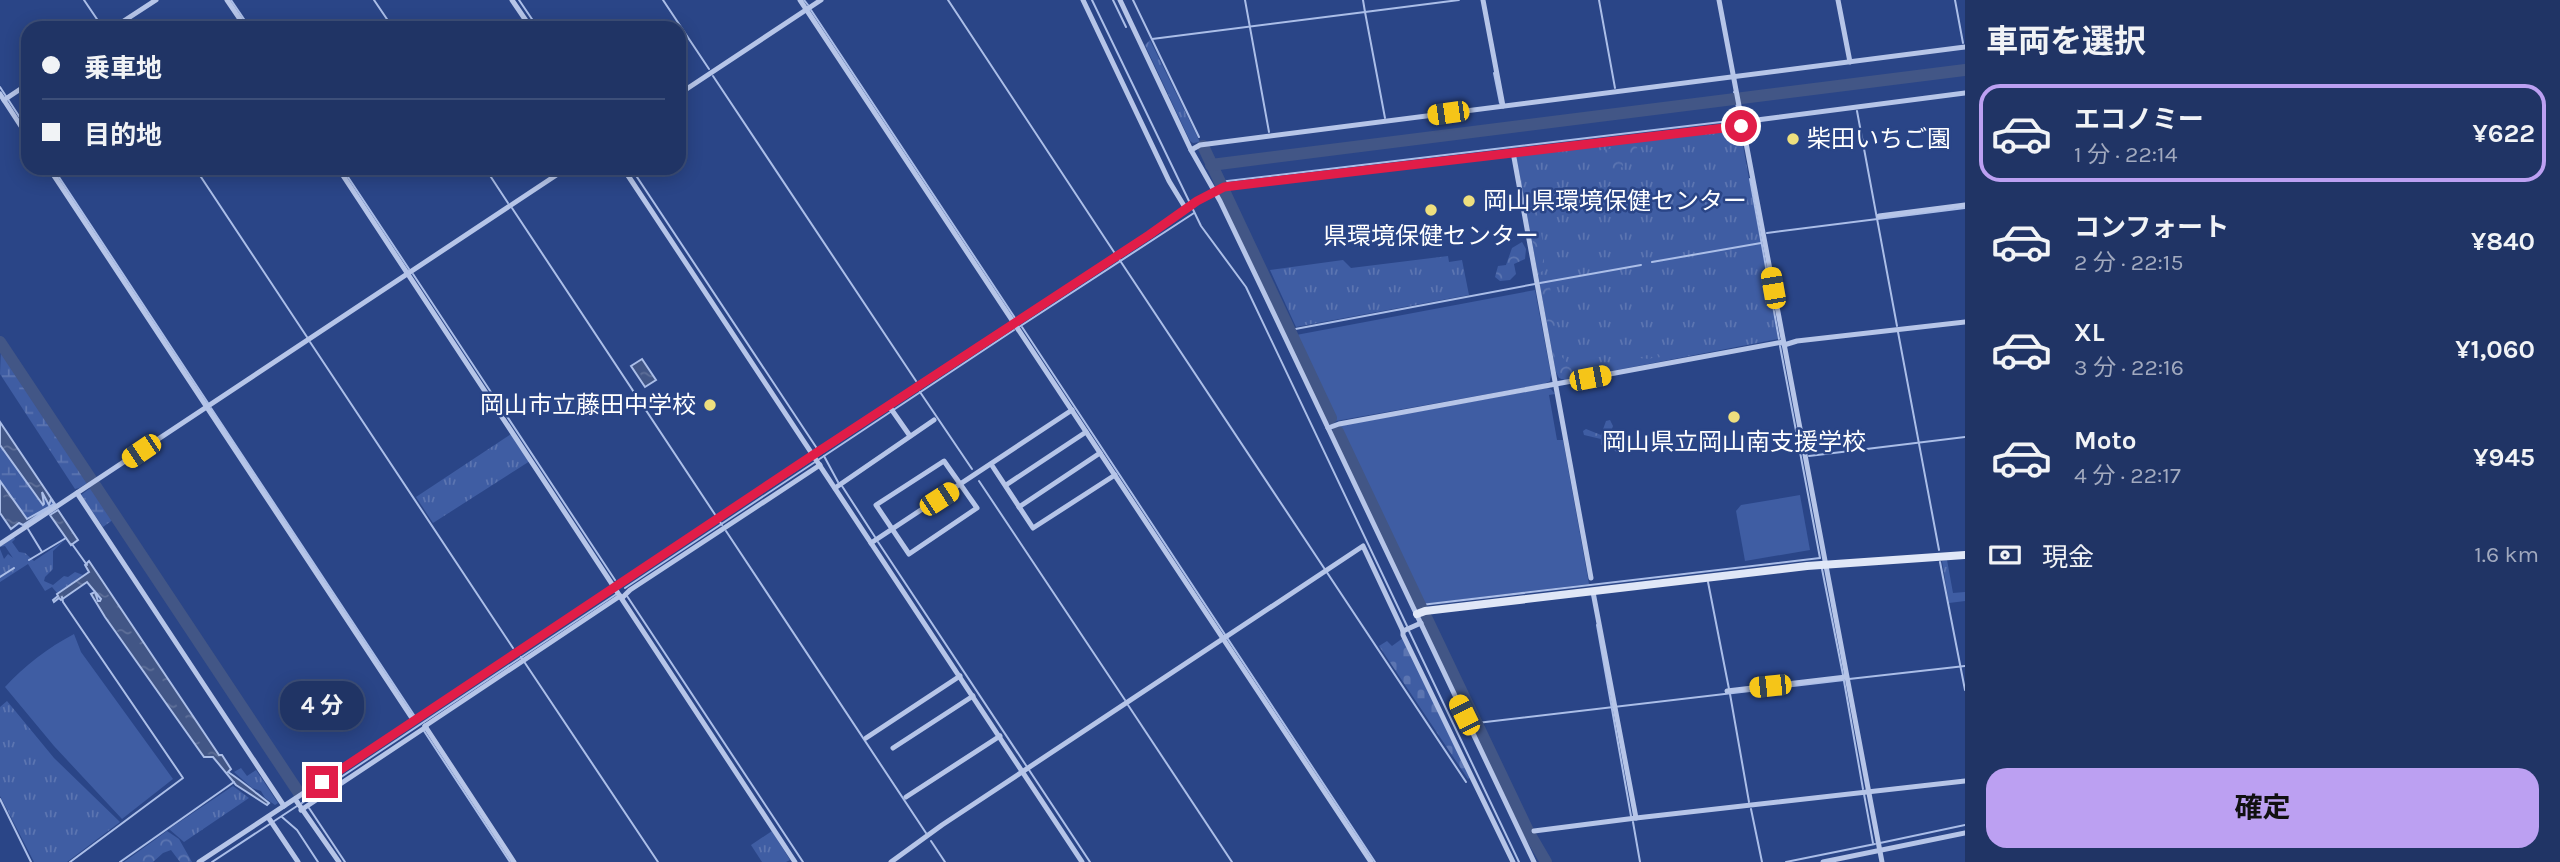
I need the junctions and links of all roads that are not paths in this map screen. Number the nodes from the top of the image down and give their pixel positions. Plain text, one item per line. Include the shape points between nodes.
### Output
1 (156, 0) edge
2 (227, 0) edge
3 (513, 0) edge
4 (800, 0) edge
5 (821, 0) edge
6 (1083, 0) edge
7 (1121, 0) edge
8 (1483, 0) edge
9 (1719, 0) edge
10 (1838, 0) edge
11 (809, 9) junction
12 (124, 21) edge
13 (241, 21) edge
14 (526, 21) edge
15 (1965, 47) edge
16 (1850, 62) junction
17 (1732, 77) junction
18 (21, 88) edge
19 (686, 89) edge
20 (1965, 93) edge
21 (5, 98) edge
22 (1503, 106) junction
23 (1744, 124) junction
24 (21, 125) edge
25 (1191, 150) junction
26 (1513, 152) junction
27 (54, 175) edge
28 (343, 175) edge
29 (556, 175) edge
30 (628, 175) edge
31 (1219, 190) junction
32 (1965, 205) edge
33 (1189, 207) junction
34 (1879, 216) dead end
35 (408, 274) junction
36 (1965, 322) edge
37 (1017, 326) junction
38 (1784, 344) junction
39 (1556, 384) junction
40 (207, 407) junction
41 (891, 409) junction
42 (1072, 410) junction
43 (934, 420) dead end
44 (1328, 428) junction
45 (1086, 432) junction
46 (910, 436) junction
47 (1100, 453) junction
48 (816, 460) junction
49 (991, 464) junction
50 (1115, 475) junction
51 (839, 485) junction
52 (961, 485) junction
53 (1006, 485) junction
54 (76, 493) junction
55 (1019, 507) junction
56 (892, 530) junction
57 (875, 541) junction
58 (0, 544) edge
59 (1965, 555) edge
60 (1826, 564) junction
61 (1591, 578) dead end
62 (1593, 592) junction
63 (620, 594) junction
64 (1417, 614) junction
65 (1421, 623) junction
66 (1406, 630) junction
67 (1225, 637) junction
68 (496, 674) junction
69 (960, 676) junction
70 (1846, 677) junction
71 (1729, 691) dead end
72 (973, 696) junction
73 (422, 725) junction
74 (1000, 736) junction
75 (866, 738) dead end
76 (893, 748) dead end
77 (1026, 769) junction
78 (1965, 781) edge
79 (1867, 792) junction
80 (906, 797) dead end
81 (301, 805) junction
82 (285, 806) junction
83 (1636, 818) junction
84 (271, 820) junction
85 (1534, 831) dead end
86 (1965, 833) edge
87 (1877, 846) junction
88 (199, 862) edge
89 (298, 862) edge
90 (339, 862) edge
91 (514, 862) edge
92 (795, 862) edge
93 (891, 862) edge
94 (1082, 862) edge
95 (1371, 862) edge
96 (1513, 862) edge
97 (1534, 862) edge
98 (1823, 862) edge
99 (1882, 862) edge

1 - 12 street
2 - 13 street
3 - 14 street
4 - 11 street
5 - 11 street
6 - 33 street via 1173,189
7 - 25 street
8 - 22 street
9 - 17 street
10 - 16 street
11 - 19 street
11 - 37 street
15 - 16 street
16 - 17 street
17 - 22 street
17 - 23 street
18 - 21 street
20 - 23 street
21 - 24 street
22 - 25 street via 1200,145
23 - 26 street
23 - 38 street
25 - 31 street
26 - 31 street
26 - 39 street
27 - 40 street
28 - 35 street
29 - 35 street
30 - 48 street
31 - 33 street
31 - 44 street
32 - 34 street
33 - 37 street
35 - 40 street
35 - 63 street
36 - 38 street
37 - 41 street
37 - 42 street
38 - 39 street
38 - 60 street
39 - 44 street
39 - 61 street
40 - 54 street
40 - 73 street
41 - 46 street
41 - 48 street
42 - 45 street
42 - 49 street
43 - 46 street
44 - 64 street
45 - 47 street
45 - 53 street
46 - 51 street
47 - 50 street
47 - 55 street
48 - 51 street
48 - 63 street
48 - 63 street
49 - 52 street
49 - 53 street
50 - 55 street via 1033,528
50 - 67 street
51 - 57 street
52 - 56 street
52 - 56 street via 977,509 923,545 909,554
52 - 56 street via 944,461 920,475 876,505
53 - 55 street
54 - 58 street
54 - 82 street
56 - 57 street
57 - 69 street
59 - 60 street
60 - 62 street
60 - 70 street
62 - 64 street
62 - 83 street
63 - 68 street
63 - 68 street via 524,662
63 - 92 street
64 - 65 street
65 - 66 street
65 - 97 street
66 - 67 street via 1363,547
66 - 96 street via 1403,635
67 - 77 street
67 - 95 street
68 - 73 street
68 - 73 street
69 - 72 street
69 - 75 street
70 - 71 street
70 - 79 street
72 - 74 street
72 - 76 street
73 - 81 street
73 - 81 street
73 - 91 street
74 - 77 street
74 - 80 street
77 - 93 street
77 - 94 street
78 - 79 street
79 - 83 street
79 - 87 street
81 - 82 street
81 - 90 street
82 - 84 street
83 - 85 street
84 - 88 street
84 - 89 street
86 - 87 street
87 - 98 street
87 - 99 street

